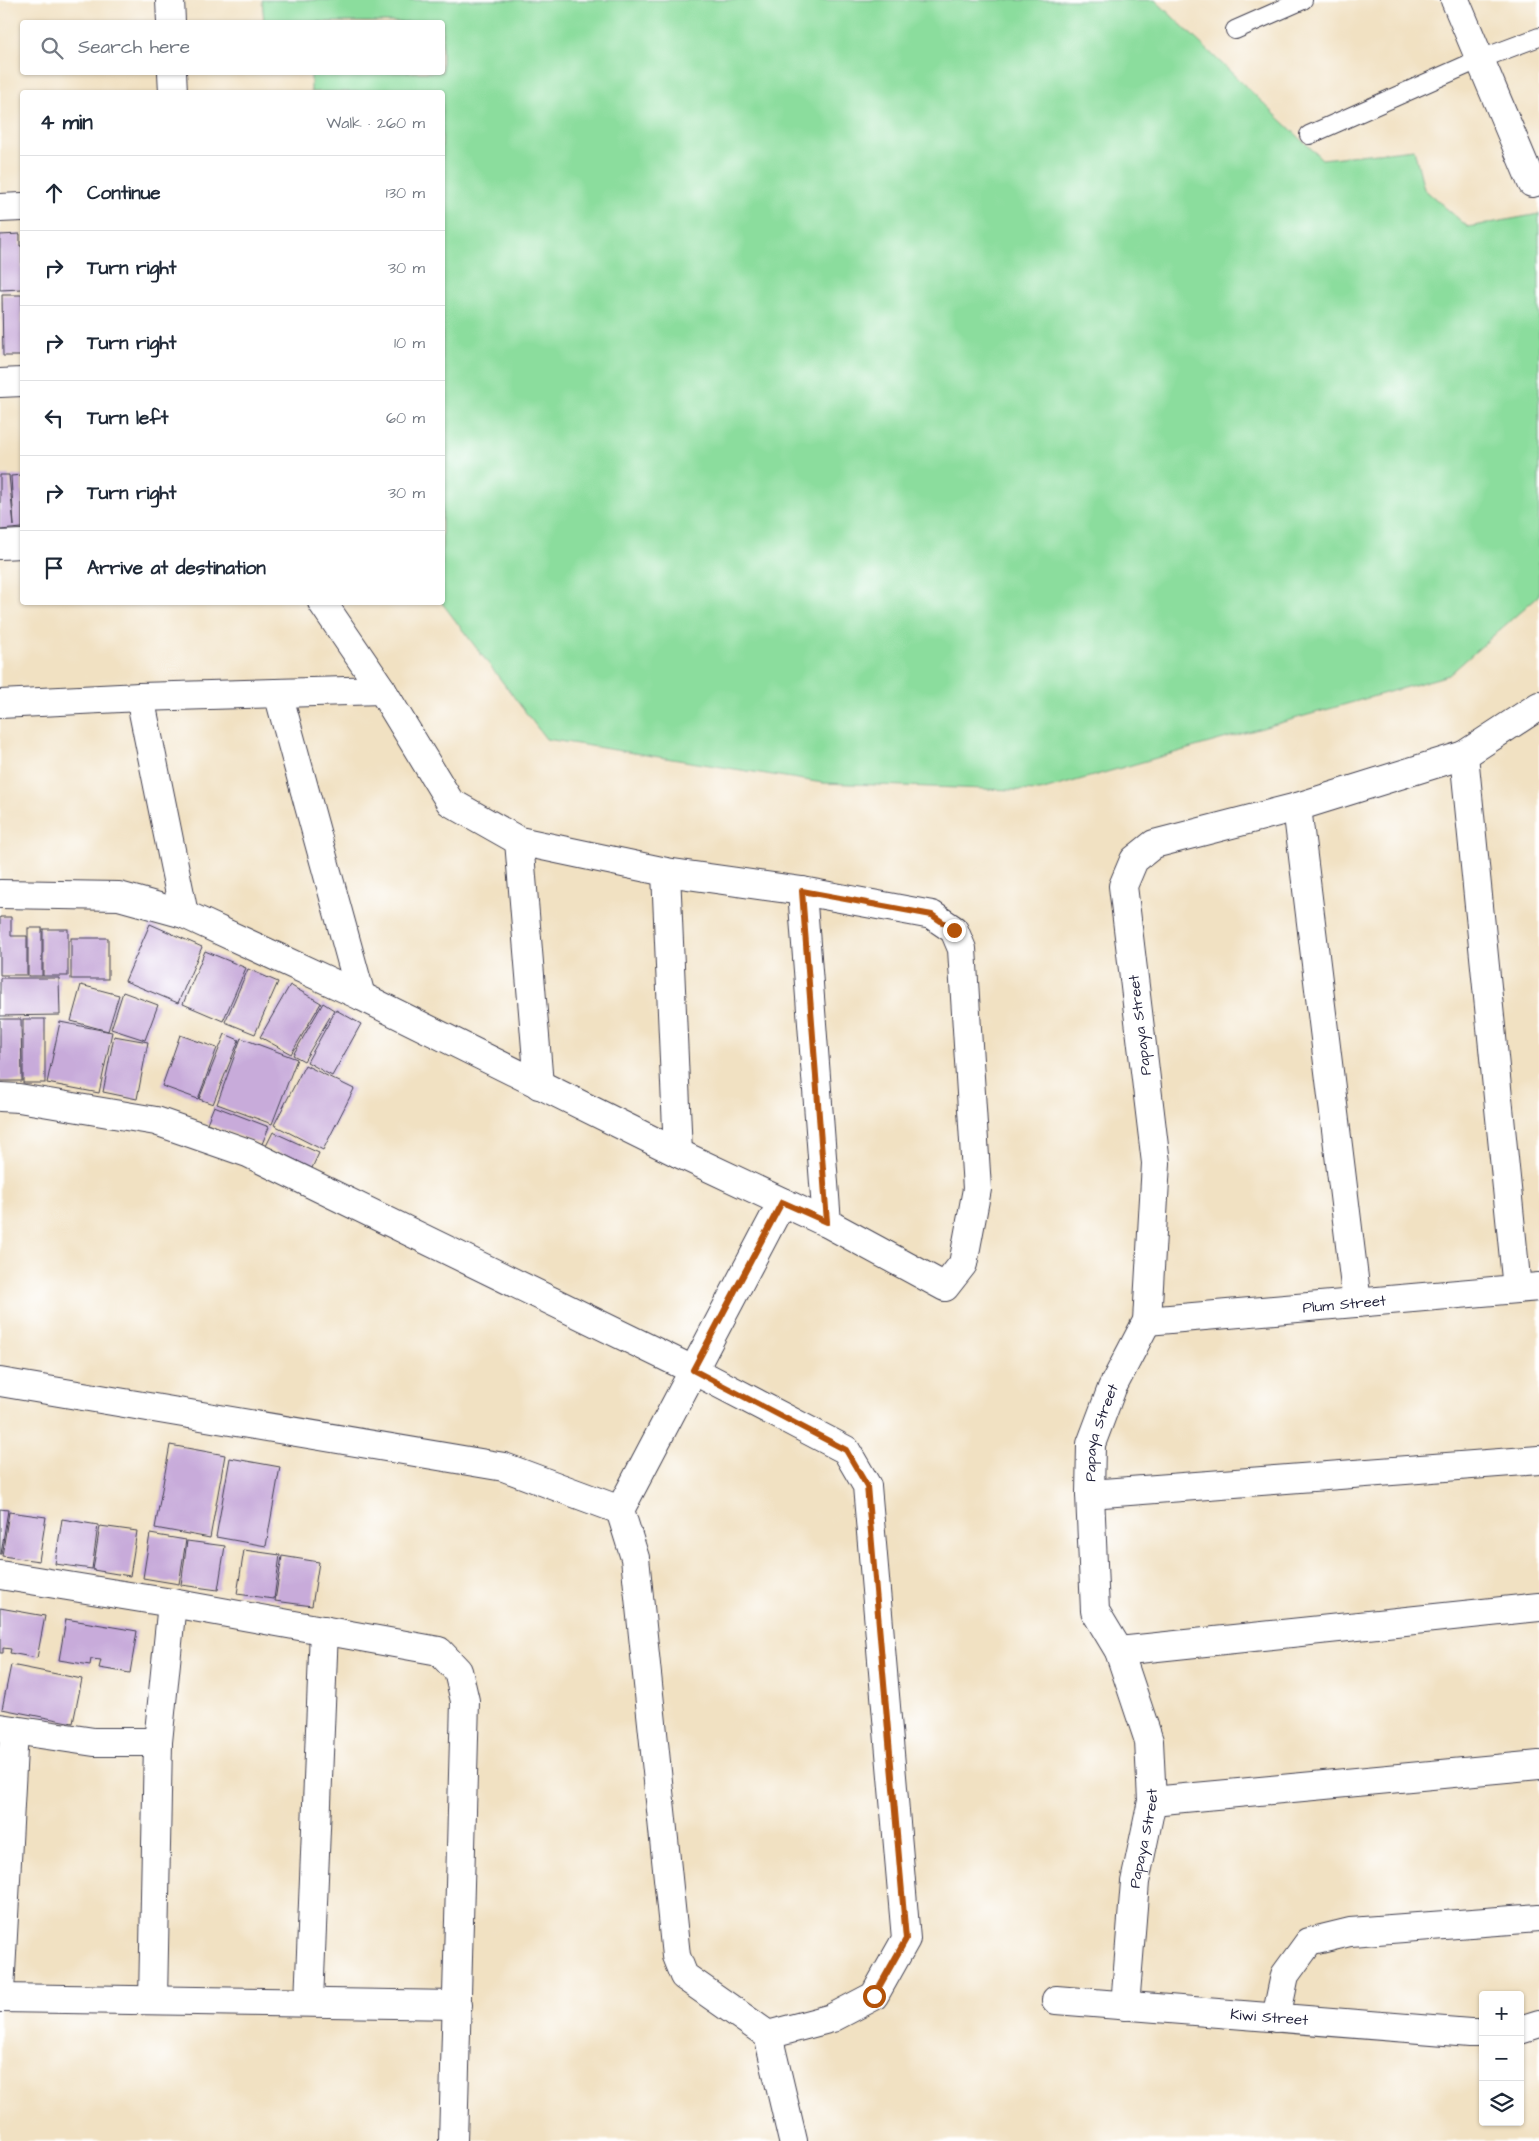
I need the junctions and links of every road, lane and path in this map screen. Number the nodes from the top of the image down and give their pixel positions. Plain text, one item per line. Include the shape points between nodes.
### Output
1 (170, 0) edge
2 (1303, 0) edge
3 (1455, 0) edge
4 (171, 20) edge
5 (1235, 30) dead end
6 (1539, 37) edge
7 (1478, 60) junction
8 (172, 75) edge
9 (172, 90) edge
10 (1309, 135) dead end
11 (1539, 181) edge
12 (20, 207) edge
13 (0, 208) edge
14 (20, 382) edge
15 (0, 383) edge
16 (20, 544) edge
17 (0, 545) edge
18 (324, 605) edge
19 (382, 690) junction
20 (278, 693) junction
21 (140, 697) junction
22 (0, 704) edge
23 (1539, 706) edge
24 (1464, 755) junction
25 (1297, 807) junction
26 (519, 841) junction
27 (666, 872) junction
28 (802, 891) junction
29 (0, 894) edge
30 (184, 914) junction
31 (361, 996) junction
32 (539, 1085) junction
33 (0, 1097) edge
34 (678, 1153) junction
35 (782, 1202) junction
36 (827, 1222) junction
37 (1528, 1288) edge
38 (1357, 1303) junction
39 (1147, 1321) junction
40 (693, 1370) junction
41 (0, 1382) edge
42 (1539, 1460) edge
43 (1090, 1494) junction
44 (620, 1510) junction
45 (0, 1575) edge
46 (172, 1602) junction
47 (1539, 1607) edge
48 (324, 1630) junction
49 (1119, 1652) junction
50 (7, 1729) edge
51 (158, 1742) junction
52 (1539, 1765) edge
53 (1152, 1801) junction
54 (1539, 1918) edge
55 (0, 1992) edge
56 (0, 1998) edge
57 (153, 2000) junction
58 (1056, 2000) dead end
59 (309, 2002) junction
60 (458, 2005) junction
61 (1125, 2006) junction
62 (1276, 2018) junction
63 (1539, 2024) edge
64 (1524, 2029) edge
65 (1479, 2033) edge
66 (768, 2035) junction
67 (453, 2141) edge
68 (792, 2141) edge

1 - 4 street
2 - 5 lane
3 - 7 street
6 - 7 lane
7 - 10 lane
7 - 11 street via 1532,184
8 - 9 street
12 - 13 street
14 - 15 street
16 - 17 street
18 - 19 street
19 - 20 street
19 - 26 street via 450,802
20 - 21 street
20 - 31 street
21 - 22 street
21 - 30 street
23 - 24 street
24 - 25 street
24 - 37 street
25 - 38 street
25 - 39 street, Papaya Street via 1154,844 1134,860 1123,886 1156,1163
26 - 27 street
26 - 32 street
27 - 28 street
27 - 34 street
28 - 36 street
28 - 36 street via 932,915 954,930 962,949 977,1190 963,1264 945,1287
29 - 30 street via 119,896
30 - 31 street
31 - 32 street
32 - 34 street
33 - 40 street via 156,1121 248,1153
34 - 35 street
35 - 36 street
35 - 40 street
37 - 38 street, Plum Street
38 - 39 street, Plum Street
39 - 43 street, Papaya Street via 1112,1388 1091,1444
40 - 44 street
40 - 66 street via 846,1450 867,1486 906,1939 874,1996 832,2018
41 - 44 street via 504,1466
42 - 43 street
43 - 49 street, Papaya Street via 1095,1611
44 - 66 street via 635,1558 676,1956 684,1976
45 - 46 street
46 - 48 street
46 - 51 street
47 - 49 street
48 - 59 street
48 - 60 street via 439,1651 458,1671 465,1701
49 - 53 street, Papaya Street via 1149,1741
50 - 51 street via 94,1742
50 - 55 street
51 - 57 street
52 - 53 street
53 - 61 street, Papaya Street via 1135,1882
54 - 62 street via 1350,1932 1309,1942 1285,1975
56 - 57 street
57 - 59 street
58 - 61 street, Kiwi Street
59 - 60 street
60 - 67 street
61 - 62 street, Kiwi Street
62 - 65 street, Kiwi Street
63 - 64 street
66 - 68 street

